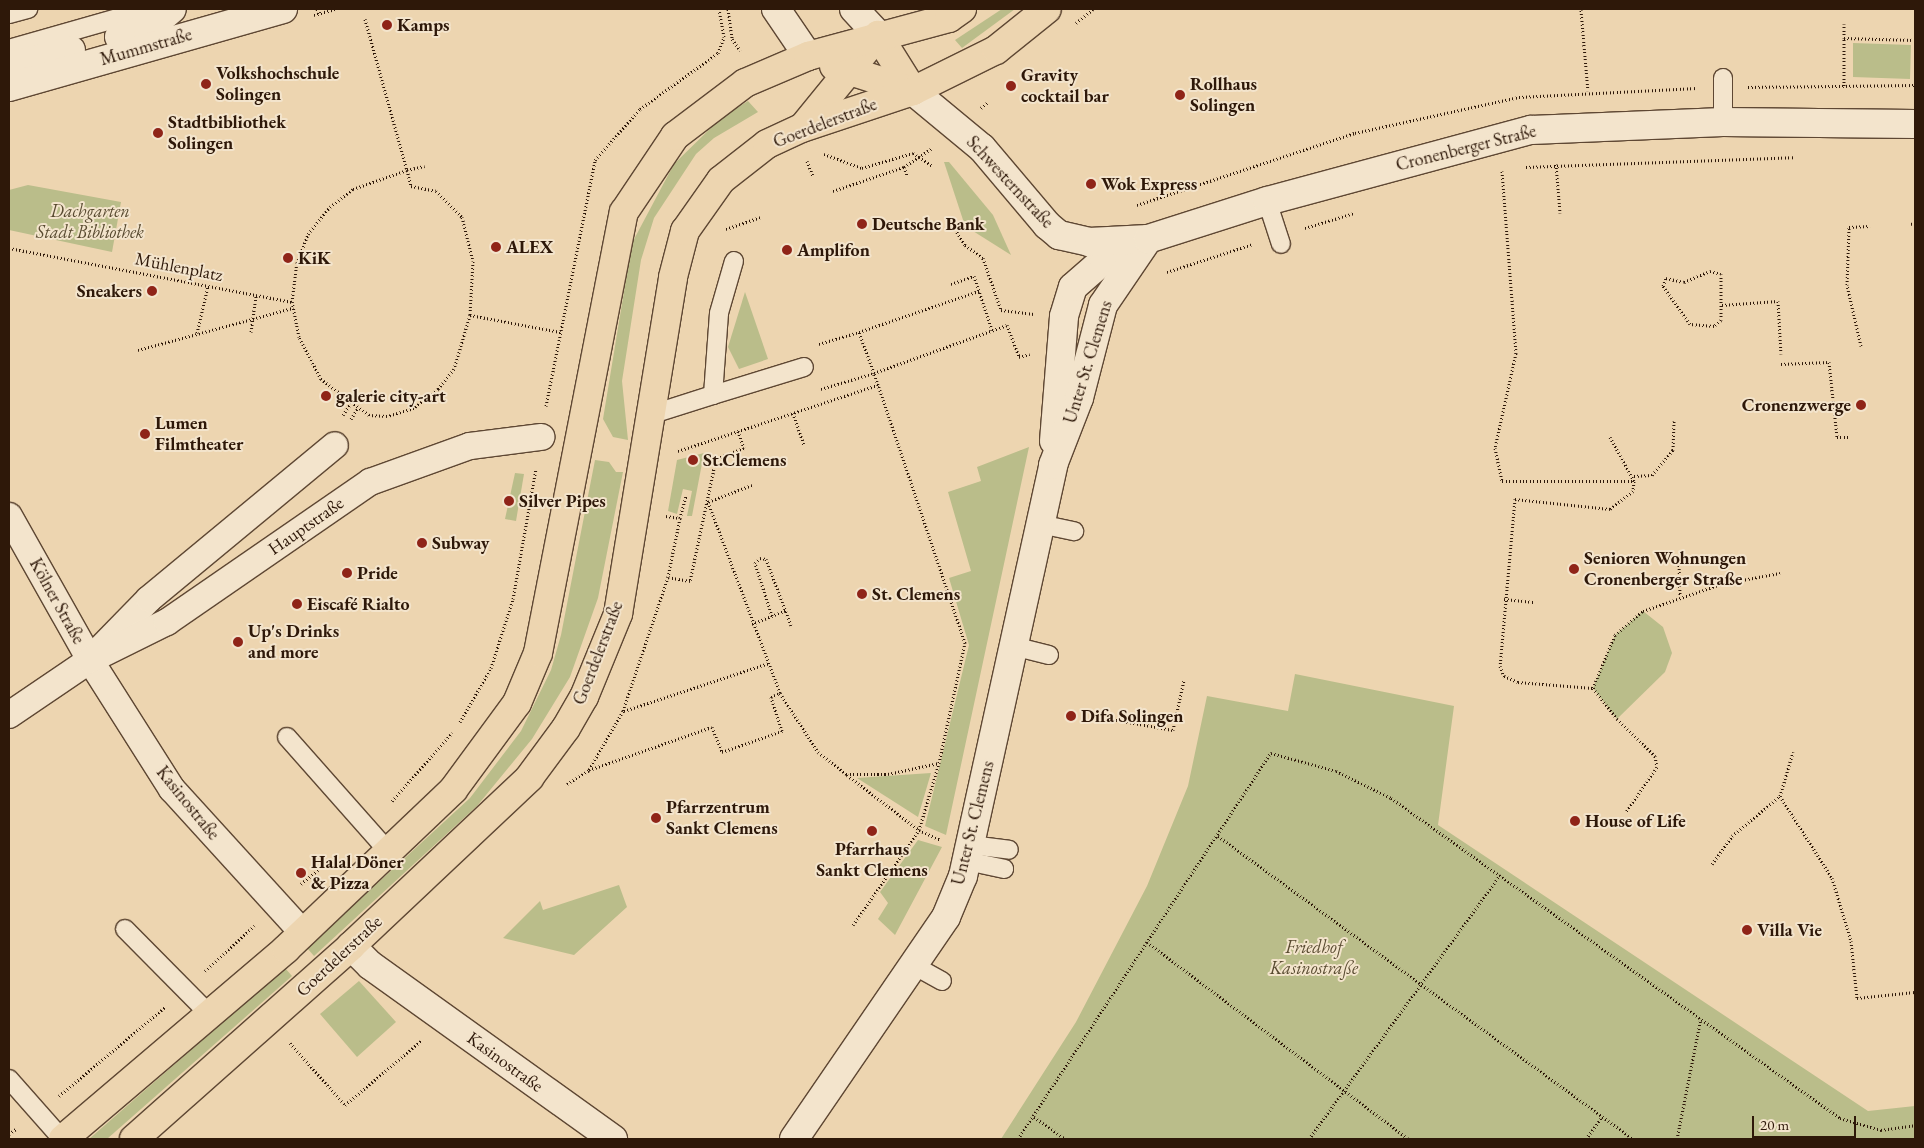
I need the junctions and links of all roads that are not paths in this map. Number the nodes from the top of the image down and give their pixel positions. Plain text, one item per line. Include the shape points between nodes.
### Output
1 (28, 9) edge
2 (149, 9) edge
3 (172, 9) edge
4 (252, 9) edge
5 (284, 9) edge
6 (776, 9) edge
7 (854, 9) edge
8 (962, 9) edge
9 (1047, 9) edge
10 (9, 14) edge
11 (227, 24) junction
12 (878, 35) junction
13 (9, 49) edge
14 (808, 56) junction
15 (9, 66) edge
16 (850, 72) junction
17 (1723, 78) dead end
18 (9, 86) edge
19 (913, 91) junction
20 (1723, 122) junction
21 (1915, 124) edge
22 (802, 128) junction
23 (1267, 201) junction
24 (1148, 239) junction
25 (1280, 240) road end
26 (734, 261) dead end
27 (804, 368) dead end
28 (713, 395) junction
29 (653, 414) junction
30 (541, 437) road end
31 (336, 445) dead end
32 (1053, 465) junction
33 (9, 516) edge
34 (1040, 524) junction
35 (1074, 531) dead end
36 (1013, 646) junction
37 (1049, 655) dead end
38 (90, 660) junction
39 (9, 715) edge
40 (287, 737) dead end
41 (1009, 850) dead end
42 (388, 851) junction
43 (969, 853) junction
44 (1004, 869) dead end
45 (125, 929) dead end
46 (303, 933) junction
47 (351, 946) junction
48 (913, 965) junction
49 (942, 981) dead end
50 (210, 1015) junction
51 (9, 1079) edge
52 (62, 1139) edge
53 (134, 1139) edge
54 (613, 1139) edge
55 (794, 1139) edge

1 - 10 lane
2 - 13 lane
3 - 15 street, Mummstraße via 148,29
4 - 11 lane
5 - 11 street, Mummstraße
6 - 14 street
7 - 12 street
8 - 12 main road via 949,18
9 - 19 main road, Goerdelerstraße via 996,50
11 - 18 street, Mummstraße
12 - 14 main road
12 - 16 main road
12 - 19 main road
14 - 16 main road
14 - 42 main road via 761,76 701,113 675,136 624,212 538,653 517,704 494,740 454,790
16 - 19 main road
16 - 22 main road
17 - 20 lane
19 - 22 main road, Goerdelerstraße
19 - 24 street, Schwesternstraße via 982,148 1059,235 1089,242
20 - 21 street, Cronenberger Straße
20 - 23 street, Cronenberger Straße via 1531,130
22 - 29 main road, Goerdelerstraße via 767,144 736,167 686,231 672,277
23 - 24 street, Cronenberger Straße
23 - 25 lane
24 - 32 street, Unter St. Clemens via 1103,305 1079,398
24 - 32 street, Unter St. Clemens via 1087,271 1074,287 1064,316
26 - 28 lane via 719,313
27 - 28 lane
28 - 29 lane
29 - 47 main road, Goerdelerstraße via 618,614 584,697 529,778
30 - 38 street, Hauptstraße via 470,446 370,482 167,622
31 - 38 street, Hauptstraße via 149,599
32 - 34 street, Unter St. Clemens
33 - 38 street, Kölner Straße
34 - 35 lane
34 - 36 street, Unter St. Clemens
36 - 37 lane
36 - 43 street, Unter St. Clemens
38 - 39 street, Hauptstraße
38 - 46 street, Kasinostraße via 172,789
40 - 42 lane
41 - 43 lane
42 - 46 main road
43 - 44 lane
43 - 48 street, Unter St. Clemens via 946,917
45 - 50 lane
46 - 50 main road
47 - 53 main road, Goerdelerstraße
47 - 54 street, Kasinostraße via 370,965
48 - 49 lane
48 - 55 street, Unter St. Clemens
50 - 52 main road
51 - 52 lane

